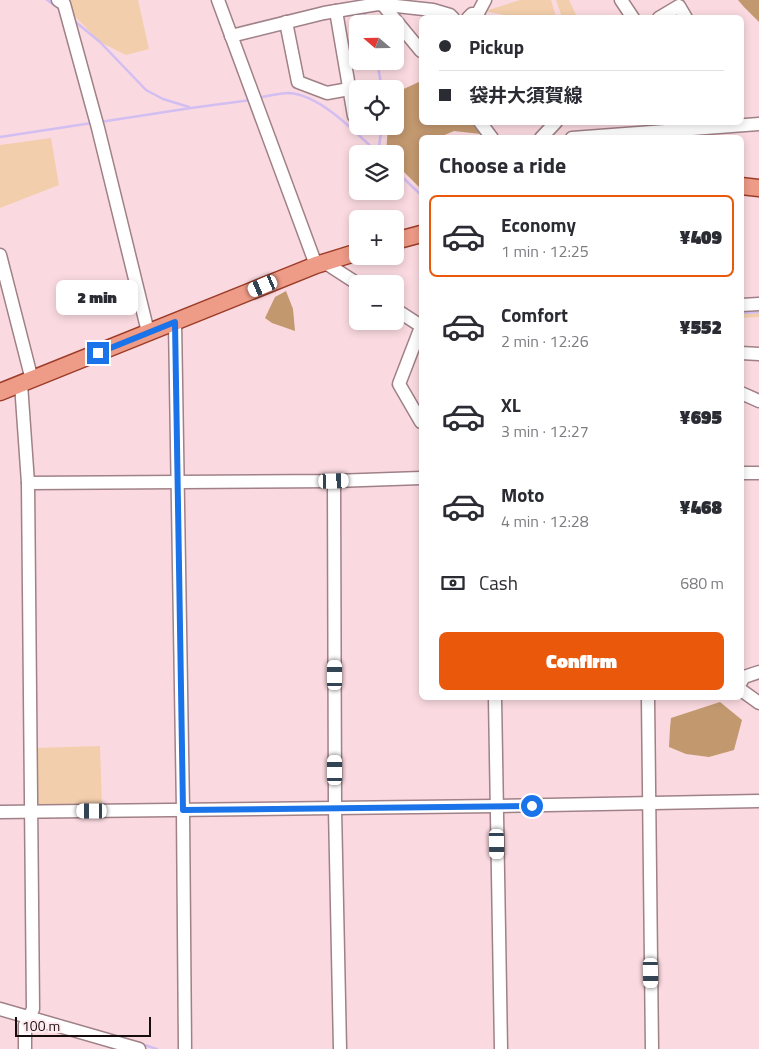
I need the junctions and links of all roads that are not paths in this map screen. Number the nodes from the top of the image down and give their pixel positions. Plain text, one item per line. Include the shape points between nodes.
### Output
1 (58, 0) edge
2 (218, 0) edge
3 (485, 0) edge
4 (621, 0) edge
5 (378, 3) edge
6 (414, 4) edge
7 (336, 11) junction
8 (450, 15) edge
9 (477, 15) edge
10 (631, 15) edge
11 (664, 15) edge
12 (684, 15) edge
13 (286, 22) junction
14 (231, 36) junction
15 (419, 50) edge
16 (349, 89) joint
17 (759, 124) edge
18 (553, 125) edge
19 (721, 129) edge
20 (544, 135) edge
21 (622, 135) edge
22 (744, 186) edge
23 (759, 188) edge
24 (419, 226) edge
25 (408, 237) edge
26 (0, 255) edge
27 (349, 255) edge
28 (320, 263) junction
29 (349, 279) edge
30 (759, 304) edge
31 (744, 305) edge
32 (404, 315) edge
33 (175, 322) junction
34 (419, 326) edge
35 (148, 332) junction
36 (419, 332) edge
37 (744, 352) edge
38 (759, 354) edge
39 (26, 382) junction
40 (0, 392) edge
41 (744, 394) edge
42 (759, 401) edge
43 (419, 419) edge
44 (744, 473) edge
45 (759, 473) edge
46 (419, 478) edge
47 (334, 481) junction
48 (178, 482) junction
49 (28, 483) junction
50 (759, 672) edge
51 (744, 677) edge
52 (744, 692) edge
53 (495, 700) edge
54 (648, 700) edge
55 (759, 703) edge
56 (759, 801) edge
57 (649, 802) junction
58 (496, 806) junction
59 (335, 809) junction
60 (183, 810) junction
61 (0, 812) edge
62 (30, 812) junction
63 (0, 1009) edge
64 (31, 1013) junction
65 (25, 1049) edge
66 (139, 1049) edge
67 (184, 1049) edge
68 (340, 1049) edge
69 (501, 1049) edge
70 (652, 1049) edge

1 - 35 street via 64,4 98,128
2 - 14 street
3 - 9 street
4 - 10 street
5 - 6 street
5 - 7 street
5 - 15 street
6 - 8 street
7 - 13 street
7 - 16 street
11 - 12 street via 679,6
13 - 14 street
13 - 16 street via 298,82 327,94
14 - 28 street
17 - 19 street
18 - 20 street
19 - 21 street
22 - 23 main road
24 - 25 street
26 - 39 street
27 - 28 main road
28 - 29 street
28 - 33 main road
30 - 31 street
32 - 34 street
33 - 35 main road
33 - 48 street
35 - 39 main road
36 - 43 street via 399,384
37 - 38 street
39 - 40 main road
39 - 49 street
41 - 42 street
44 - 45 street
46 - 47 street
47 - 48 street
47 - 59 street
48 - 49 street
48 - 60 street
49 - 62 street
50 - 51 street
52 - 55 street
53 - 58 street
54 - 57 street
56 - 57 street
57 - 58 street
57 - 70 street
58 - 59 street
58 - 69 street
59 - 60 street
59 - 68 street
60 - 62 street
60 - 67 street
61 - 62 street
62 - 64 street
63 - 64 street
64 - 65 street via 25,1025
64 - 66 street

